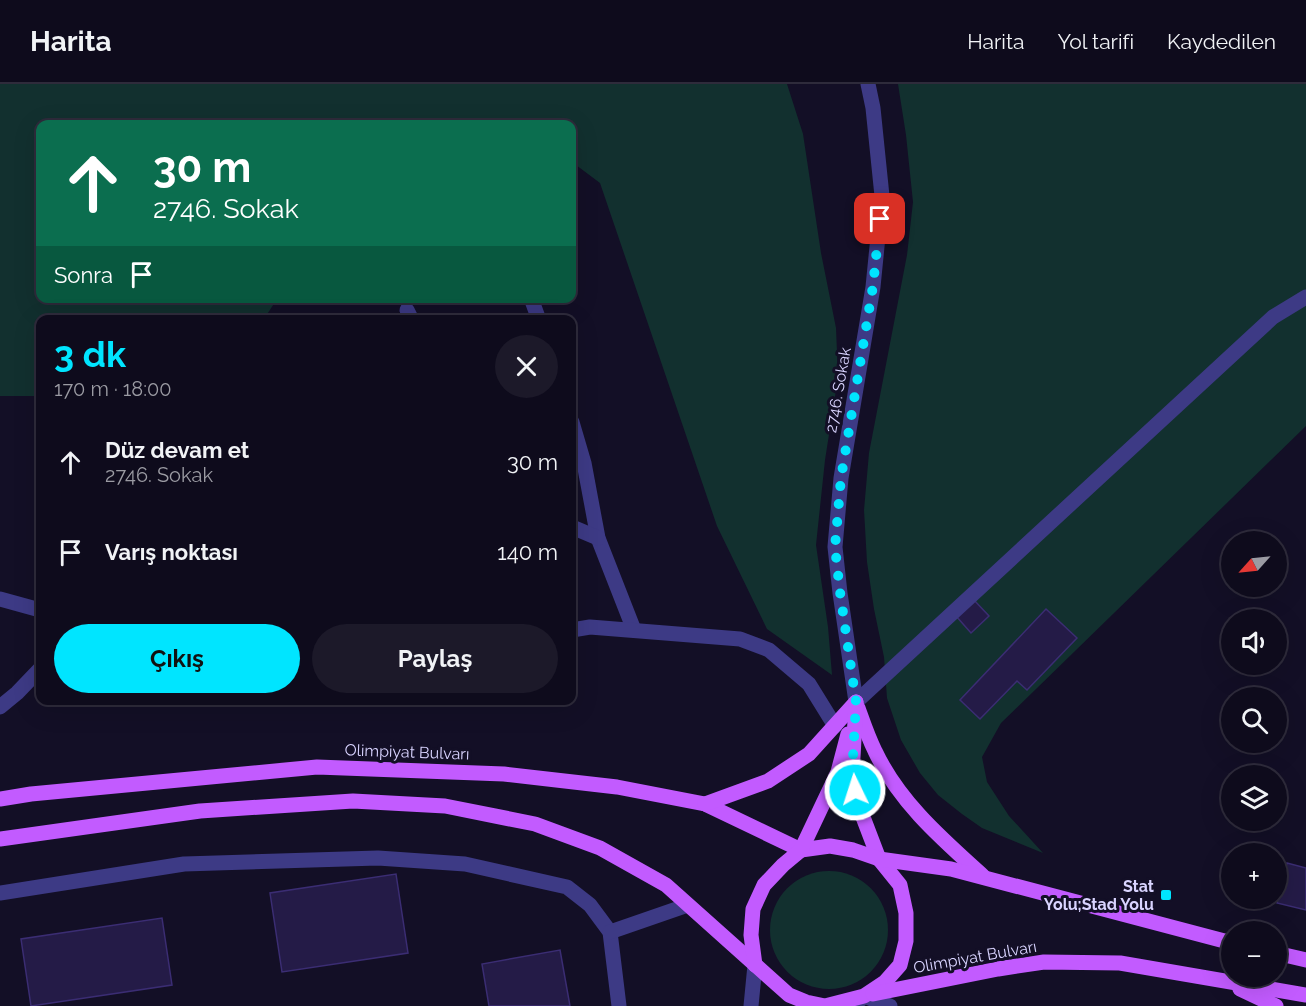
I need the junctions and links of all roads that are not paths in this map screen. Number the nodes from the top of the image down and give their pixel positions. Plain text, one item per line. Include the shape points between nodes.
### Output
1 (868, 84) edge
2 (1306, 297) edge
3 (576, 436) edge
4 (576, 529) edge
5 (598, 538) junction
6 (0, 599) edge
7 (36, 609) edge
8 (576, 629) edge
9 (634, 630) junction
10 (36, 673) edge
11 (856, 702) junction
12 (0, 707) edge
13 (835, 726) junction
14 (0, 799) edge
15 (705, 804) junction
16 (0, 839) edge
17 (801, 849) junction
18 (879, 859) junction
19 (985, 878) junction
20 (0, 893) edge
21 (688, 905) junction
22 (610, 932) junction
23 (1221, 940) edge
24 (1287, 956) edge
25 (1306, 960) edge
26 (755, 965) junction
27 (1221, 980) edge
28 (1236, 987) edge
29 (1261, 987) edge
30 (1306, 995) edge
31 (859, 1001) edge
32 (619, 1006) edge
33 (751, 1006) edge
34 (890, 1006) edge
35 (1276, 1006) edge

1 - 11 street, 2746. Sokak via 882,196 873,286 841,478 835,547
2 - 11 street via 1273,317
3 - 5 street
4 - 5 street
5 - 9 street
6 - 7 street
8 - 9 street
9 - 13 street via 740,639 769,650 810,684
10 - 12 street
11 - 13 main road
11 - 17 main road via 838,772
11 - 18 main road via 852,776
11 - 19 main road via 889,777 911,807
13 - 15 main road via 809,754 768,782
14 - 15 main road, Olimpiyat Bulvarı via 316,767 504,774 617,787
15 - 17 main road, Olimpiyat Bulvarı
16 - 21 main road via 212,810 353,801 445,806 535,824 600,848 666,885
17 - 18 main road via 830,846
17 - 26 main road via 764,885 753,909
18 - 19 main road
18 - 31 main road via 900,885 906,941 900,965
19 - 23 main road
20 - 22 street via 184,864 378,858 465,864 567,887 590,905
21 - 22 street
21 - 26 main road
22 - 32 street
24 - 25 main road
26 - 31 main road via 789,995 806,1002 825,1006
26 - 33 street
27 - 31 main road, Olimpiyat Bulvarı via 1120,963 1044,962
28 - 35 main road
29 - 30 main road, Olimpiyat Bulvarı
31 - 34 street

